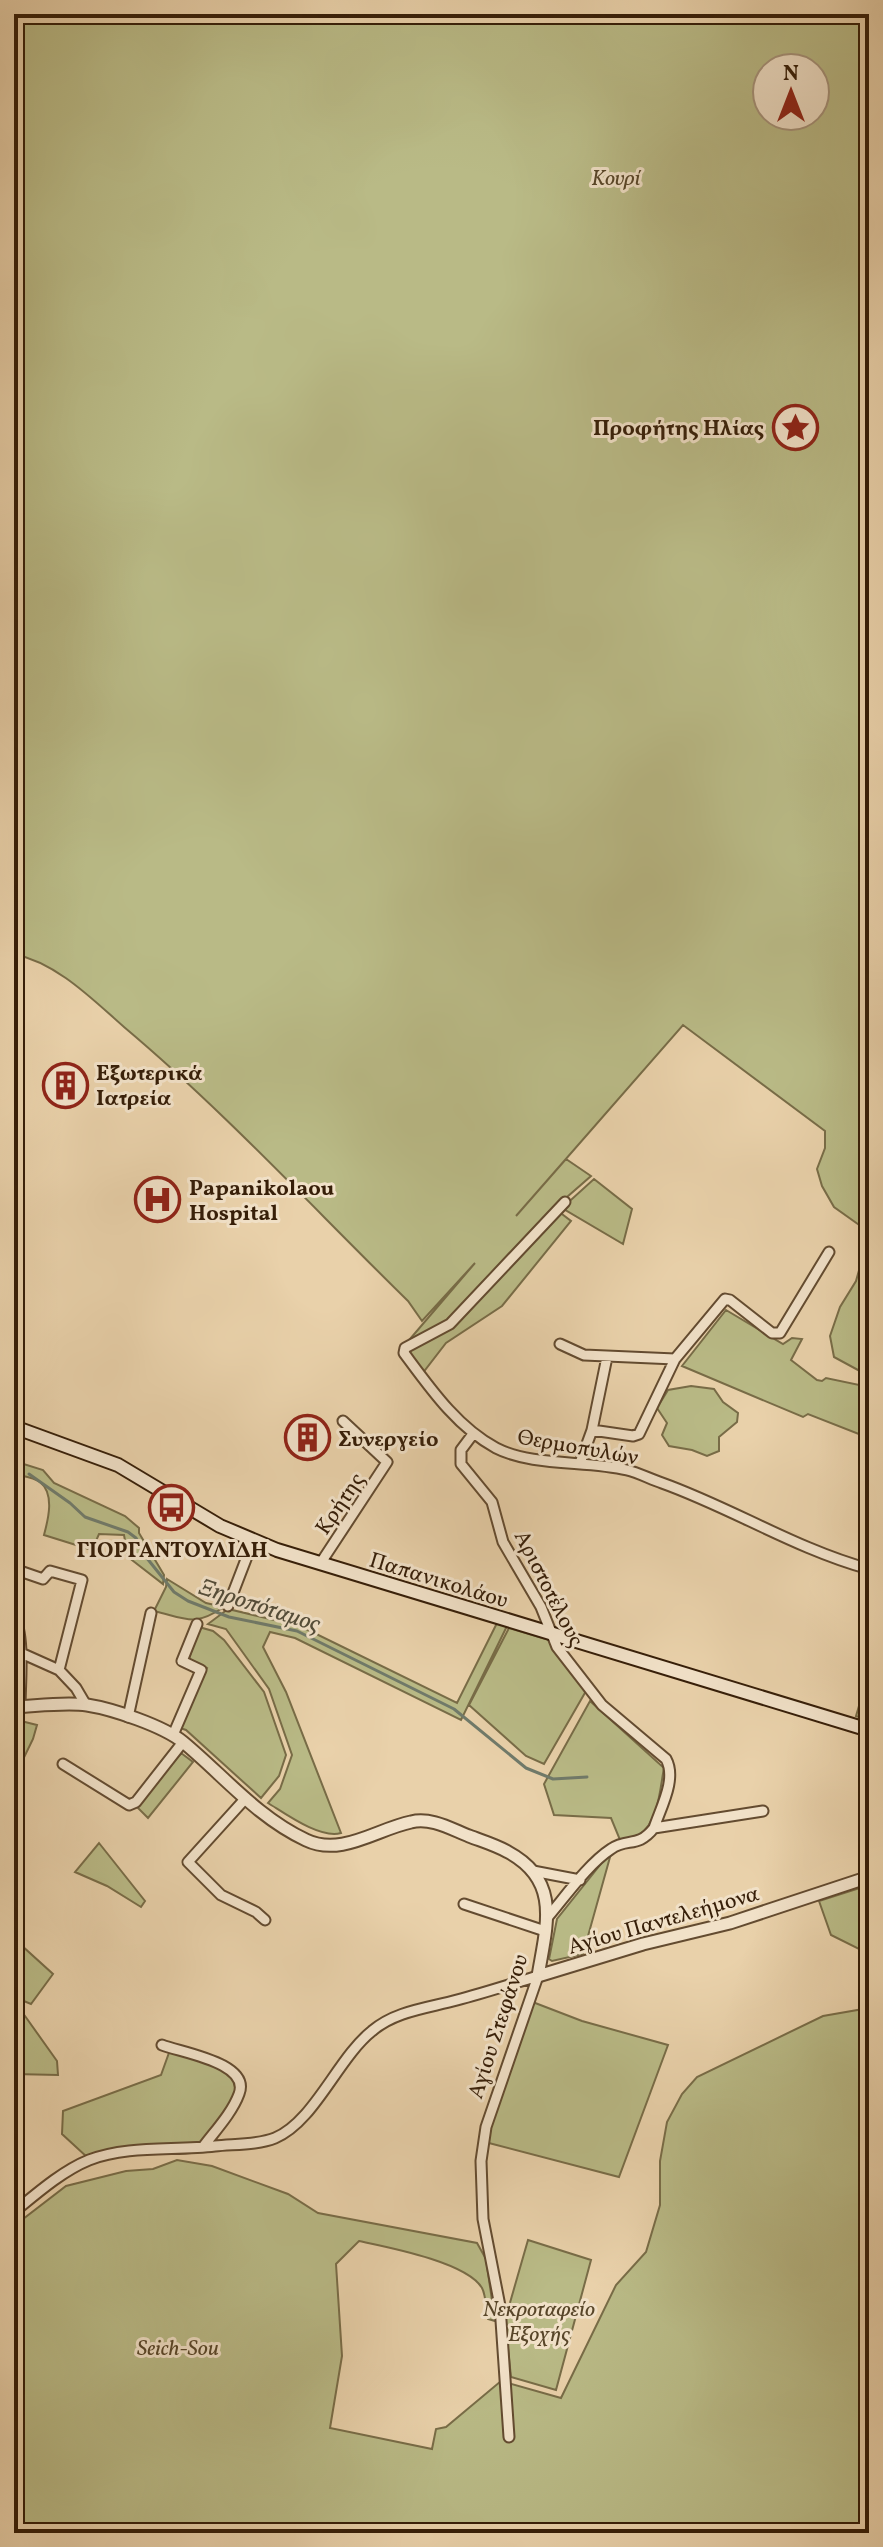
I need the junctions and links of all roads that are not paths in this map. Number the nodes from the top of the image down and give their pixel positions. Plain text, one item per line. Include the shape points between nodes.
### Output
1 (565, 1202) dead end
2 (829, 1252) dead end
3 (560, 1344) dead end
4 (607, 1357) junction
5 (675, 1359) junction
6 (343, 1421) dead end
7 (14, 1427) edge
8 (592, 1430) junction
9 (473, 1434) junction
10 (580, 1463) junction
11 (253, 1541) junction
12 (320, 1564) junction
13 (14, 1569) edge
14 (869, 1569) edge
15 (228, 1606) dead end
16 (151, 1613) dead end
17 (14, 1617) edge
18 (197, 1624) dead end
19 (550, 1633) junction
20 (14, 1641) edge
21 (21, 1653) junction
22 (59, 1670) junction
23 (86, 1705) junction
24 (17, 1707) edge
25 (128, 1717) junction
26 (869, 1730) edge
27 (178, 1739) junction
28 (63, 1764) dead end
29 (245, 1799) junction
30 (763, 1811) dead end
31 (654, 1828) junction
32 (533, 1871) junction
33 (869, 1877) edge
34 (580, 1880) junction
35 (464, 1904) dead end
36 (547, 1918) junction
37 (265, 1920) dead end
38 (545, 1931) junction
39 (538, 1976) junction
40 (162, 2045) dead end
41 (203, 2147) junction
42 (14, 2212) edge
43 (509, 2437) dead end

1 - 9 street, Θερμοπυλών via 450,1324 404,1350 428,1386
2 - 5 street via 778,1334 726,1298
3 - 4 street via 584,1355
4 - 5 street
4 - 8 street
5 - 8 street via 639,1434
6 - 12 street, Κρήτης via 387,1462
7 - 11 main road, Παπανικολάου via 118,1465
8 - 10 street
9 - 10 street, Θερμοπυλών via 513,1455
9 - 19 street, Αριστοτέλους via 461,1450 461,1464 492,1502 503,1542
10 - 14 street, Θερμοπυλών via 628,1470
11 - 12 main road, Παπανικολάου
11 - 15 street
12 - 19 main road, Παπανικολάου
13 - 22 street via 43,1579 50,1571 82,1580
16 - 25 street
17 - 21 street
18 - 27 street via 182,1661 201,1670
19 - 26 main road, Παπανικολάου
19 - 31 street, Αριστοτέλους via 602,1705 669,1763 670,1778
20 - 21 street
21 - 22 street
21 - 24 street
22 - 23 street
23 - 24 street
23 - 25 street
25 - 27 street
27 - 28 street via 129,1805
27 - 29 street
29 - 32 street via 268,1819 318,1845 341,1845 412,1821 430,1821 508,1851
29 - 37 street via 188,1862 221,1895
30 - 31 street
31 - 34 street via 644,1839 611,1849
32 - 34 street
32 - 36 street, Αγίου Στεφάνου via 547,1903
33 - 39 street, Αγίου Παντελεήμονα via 730,1923
34 - 36 street
35 - 38 street
36 - 38 street, Αγίου Στεφάνου
38 - 39 street, Αγίου Στεφάνου
39 - 41 street, Αγίου Παντελεήμονα via 390,2020 357,2045 288,2131 269,2140
39 - 43 street, Αγίου Στεφάνου via 486,2127 481,2161 483,2219 500,2306
40 - 41 street via 216,2062 238,2076 238,2098
41 - 42 street, Αγίου Παντελεήμονα via 99,2157

